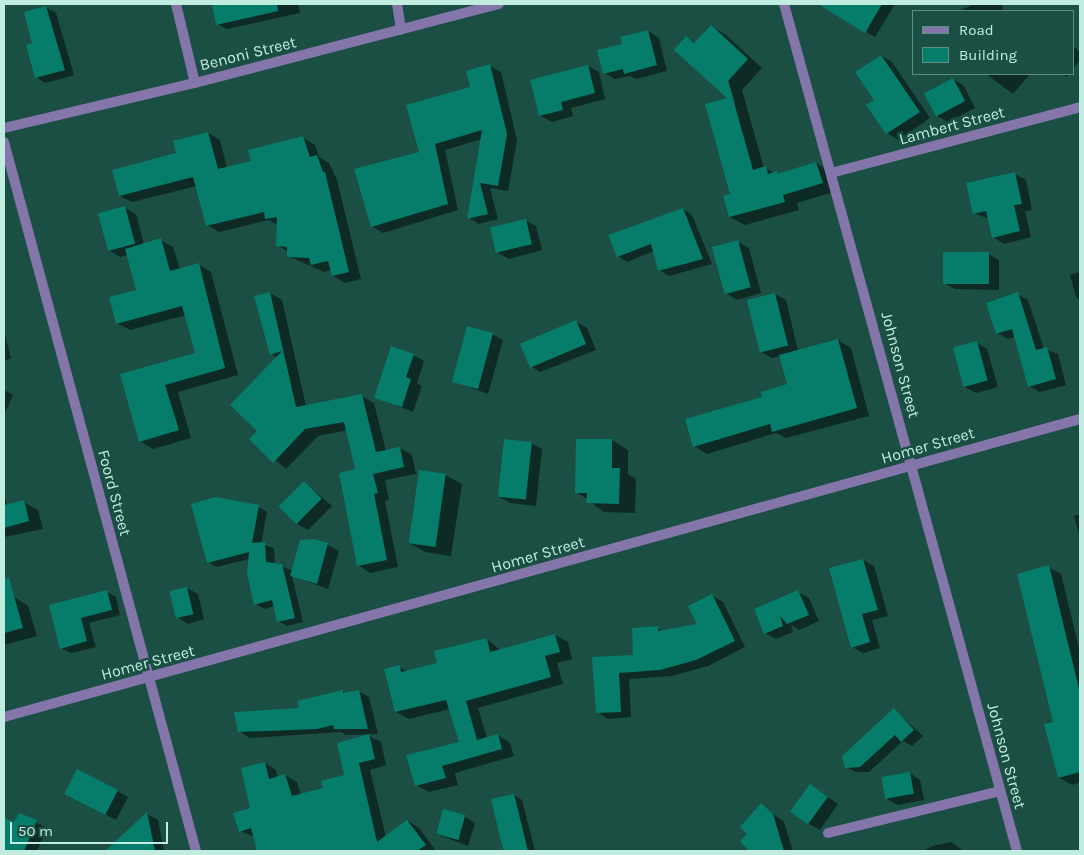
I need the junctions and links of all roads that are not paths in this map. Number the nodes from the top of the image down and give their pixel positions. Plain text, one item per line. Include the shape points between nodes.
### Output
1 (176, 4) edge
2 (397, 4) edge
3 (499, 4) edge
4 (784, 4) edge
5 (401, 30) junction
6 (195, 83) junction
7 (1080, 107) edge
8 (4, 128) edge
9 (4, 142) edge
10 (831, 173) junction
11 (1080, 419) edge
12 (912, 466) junction
13 (150, 679) junction
14 (4, 717) edge
15 (1000, 791) junction
16 (828, 833) dead end
17 (196, 851) edge
18 (1016, 851) edge

1 - 6 street
2 - 5 street
3 - 5 street, Benoni Street
4 - 10 street, Johnson Street
5 - 6 street, Benoni Street
6 - 8 street, Benoni Street
7 - 10 street, Lambert Street
9 - 13 street, Foord Street
10 - 12 street, Johnson Street
11 - 12 street, Homer Street
12 - 13 street, Homer Street
12 - 15 street, Johnson Street
13 - 14 street, Homer Street
13 - 17 street, Foord Street
15 - 16 street
15 - 18 street, Johnson Street

